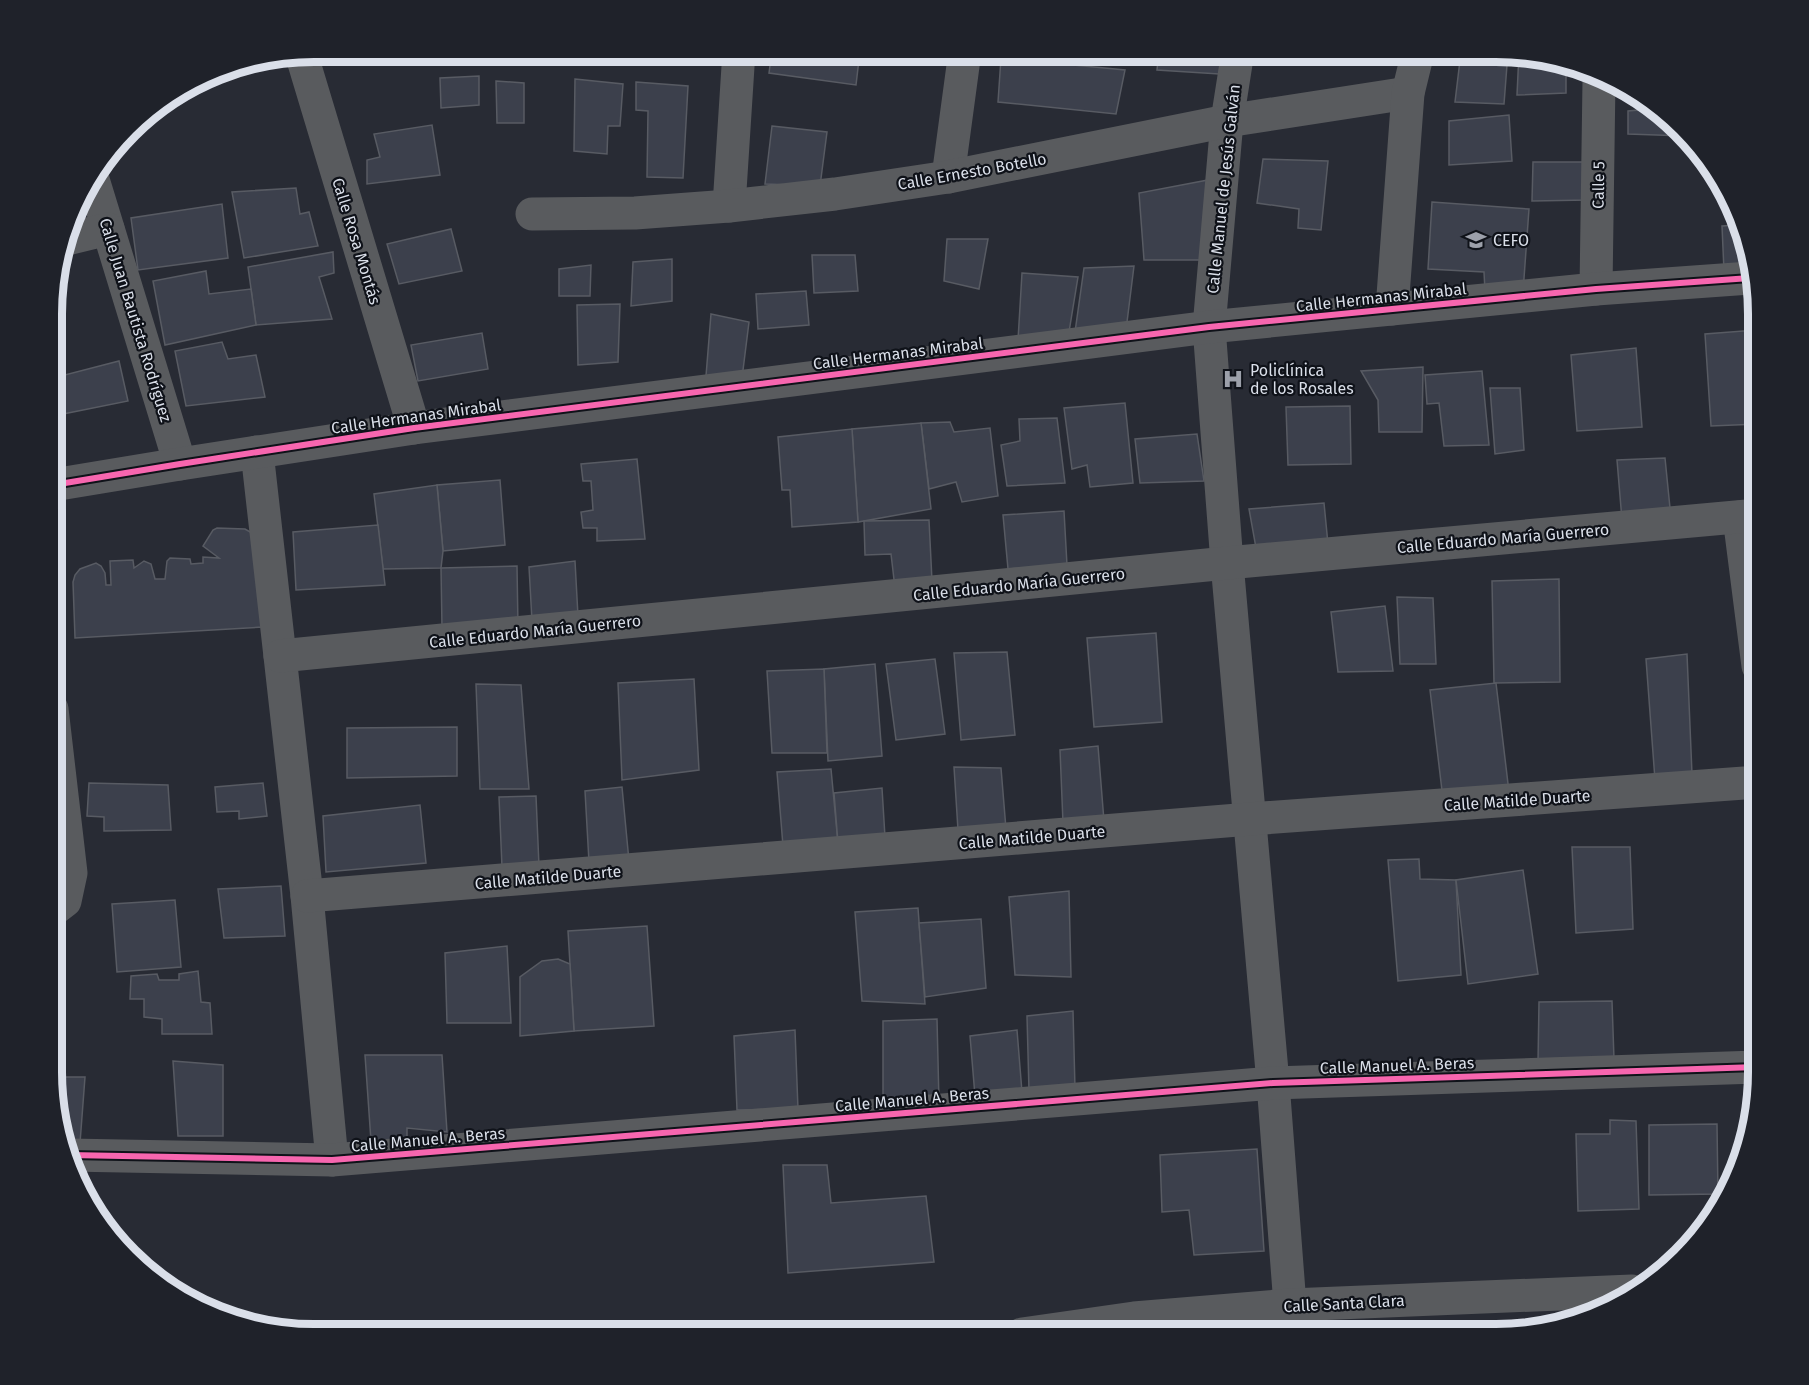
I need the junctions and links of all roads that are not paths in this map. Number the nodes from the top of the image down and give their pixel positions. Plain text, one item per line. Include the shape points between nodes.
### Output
1 (304, 62) edge
2 (738, 62) edge
3 (964, 62) edge
4 (1236, 62) edge
5 (1415, 62) edge
6 (1599, 84) edge
7 (1408, 93) junction
8 (1227, 121) junction
9 (948, 177) junction
10 (95, 187) edge
11 (729, 206) junction
12 (532, 214) dead end
13 (108, 229) junction
14 (74, 237) edge
15 (1745, 278) edge
16 (1596, 289) junction
17 (1392, 309) junction
18 (1209, 327) junction
19 (414, 428) junction
20 (257, 452) junction
21 (180, 464) junction
22 (62, 484) edge
23 (1748, 516) edge
24 (1227, 563) junction
25 (280, 656) junction
26 (1748, 783) edge
27 (62, 795) edge
28 (1250, 819) junction
29 (307, 896) junction
30 (62, 903) edge
31 (1748, 1067) edge
32 (1273, 1083) junction
33 (76, 1155) edge
34 (332, 1160) junction
35 (1618, 1292) edge
36 (1290, 1305) junction
37 (1150, 1324) edge

1 - 19 street, Calle Rosa Montás
2 - 11 street
3 - 9 street
4 - 8 street, Calle Manuel de Jesús Galván
5 - 7 street
6 - 16 street, Calle 5
7 - 8 street, Calle Ernesto Botello
7 - 17 street
8 - 9 street, Calle Ernesto Botello
8 - 18 street, Calle Manuel de Jesús Galván
9 - 11 street, Calle Ernesto Botello
10 - 13 street, Calle Juan Bautista Rodríguez
11 - 12 street, Calle Ernesto Botello via 635,213
13 - 14 street
13 - 21 street, Calle Juan Bautista Rodríguez
15 - 16 street, Calle Hermanas Mirabal
16 - 17 street, Calle Hermanas Mirabal
17 - 18 street, Calle Hermanas Mirabal
18 - 19 street, Calle Hermanas Mirabal
18 - 24 street, Calle Manuel de Jesús Galván
19 - 20 street, Calle Hermanas Mirabal
20 - 21 street, Calle Hermanas Mirabal
20 - 25 street
21 - 22 street, Calle Hermanas Mirabal
23 - 24 street, Calle Eduardo María Guerrero
24 - 25 street, Calle Eduardo María Guerrero
24 - 28 street, Calle Manuel de Jesús Galván
25 - 29 street
26 - 28 street, Calle Matilde Duarte
27 - 30 street via 71,873
28 - 29 street, Calle Matilde Duarte
28 - 32 street, Calle Manuel de Jesús Galván
29 - 34 street
31 - 32 street, Calle Manuel A. Beras
32 - 34 street, Calle Manuel A. Beras
32 - 36 street, Calle Manuel de Jesús Galván
33 - 34 street, Calle Manuel A. Beras
35 - 36 street, Calle Santa Clara
36 - 37 street, Calle Santa Clara

